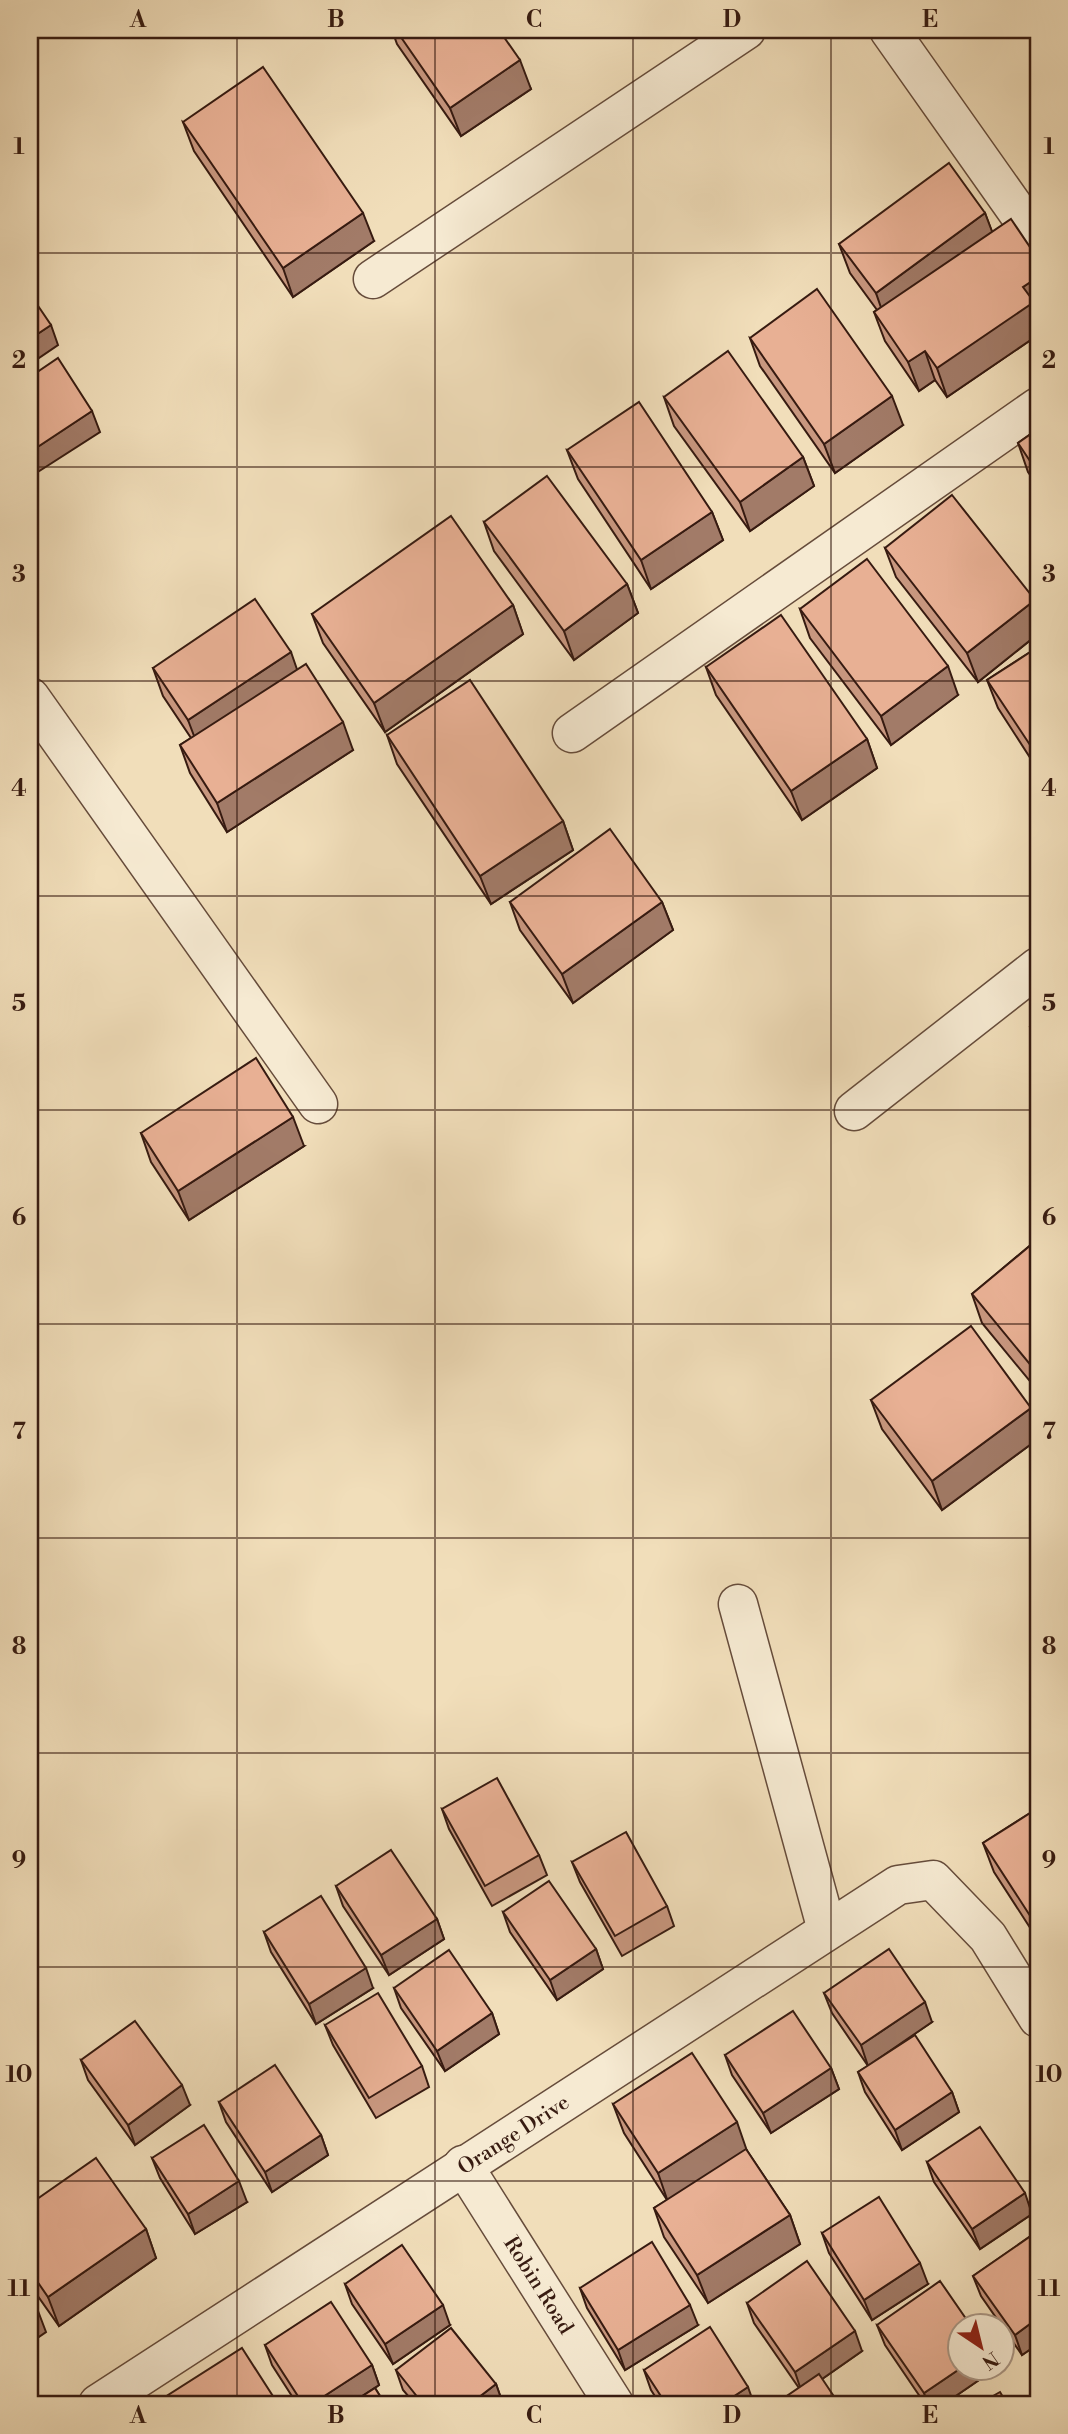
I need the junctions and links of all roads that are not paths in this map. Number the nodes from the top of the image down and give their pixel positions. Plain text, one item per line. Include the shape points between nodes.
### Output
1 (746, 30) edge
2 (889, 30) edge
3 (1038, 240) edge
4 (373, 279) dead end
5 (1038, 407) edge
6 (30, 697) edge
7 (572, 733) dead end
8 (1038, 967) edge
9 (318, 1104) dead end
10 (855, 1111) dead end
11 (738, 1604) dead end
12 (827, 1930) junction
13 (1038, 2018) edge
14 (463, 2165) junction
15 (98, 2404) edge
16 (614, 2404) edge

1 - 4 street
2 - 3 street
5 - 7 street
6 - 9 street
8 - 10 street
11 - 12 street
12 - 13 street, Orange Drive via 898,1885 933,1880 988,1937
12 - 14 street, Orange Drive
14 - 15 street, Orange Drive
14 - 16 street, Robin Road

